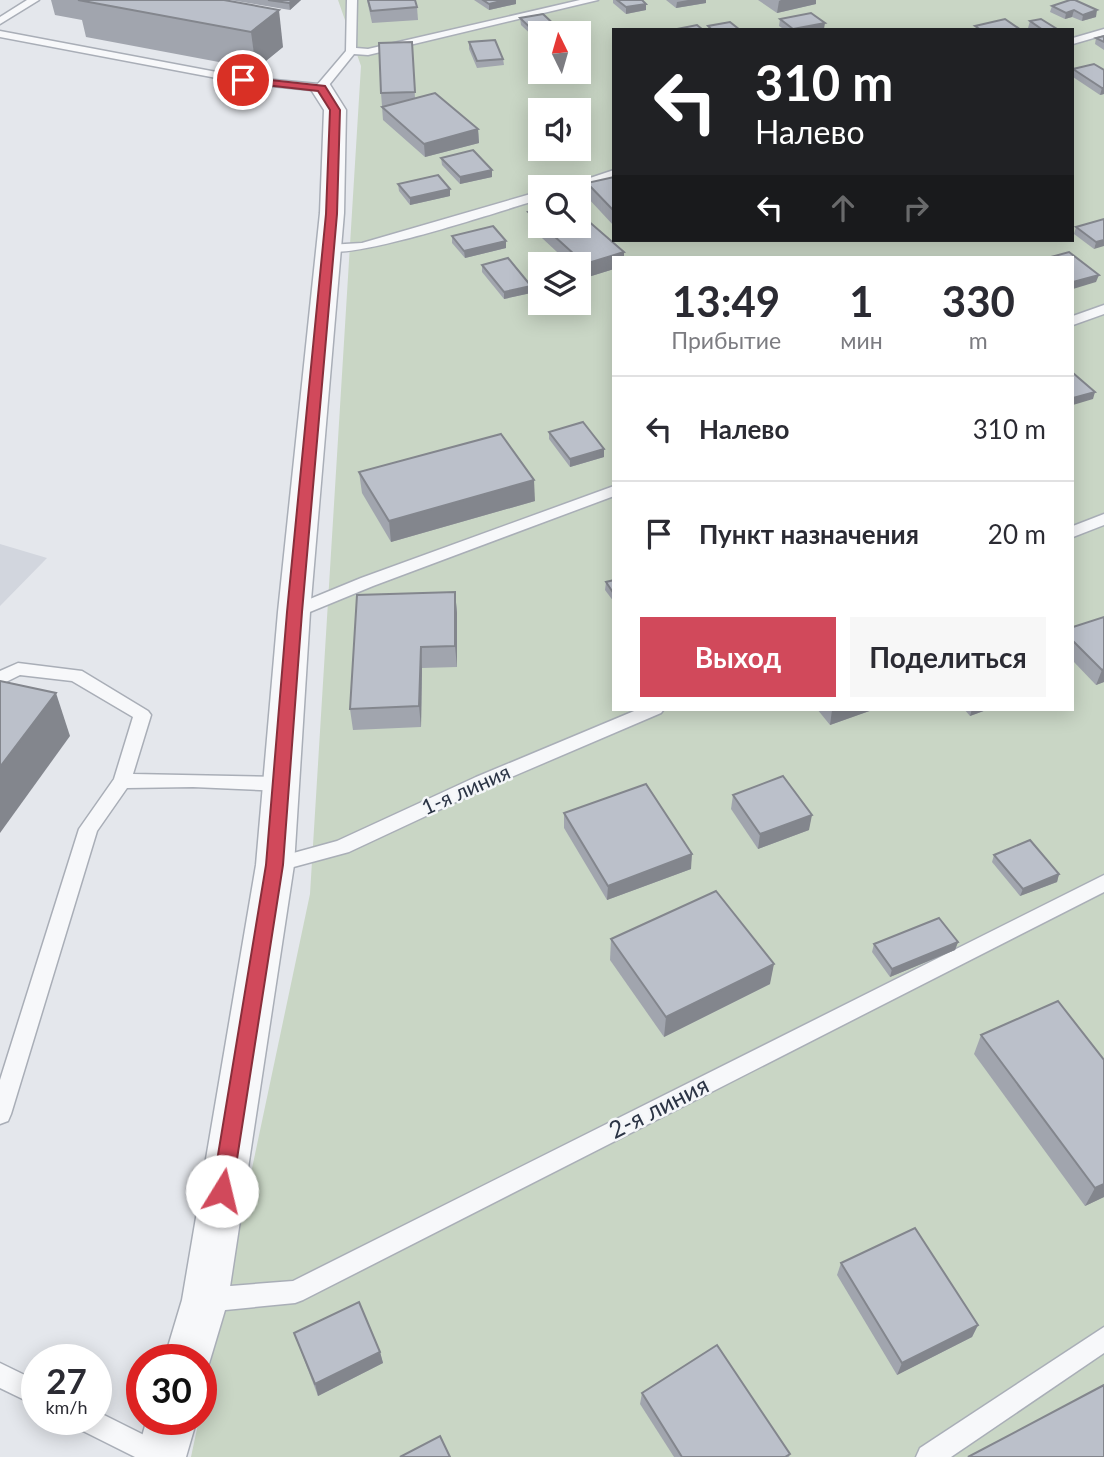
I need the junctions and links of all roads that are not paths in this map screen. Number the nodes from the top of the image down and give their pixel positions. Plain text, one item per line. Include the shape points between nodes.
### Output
1 (34, 0) edge
2 (352, 0) edge
3 (593, 0) edge
4 (0, 20) edge
5 (1104, 32) edge
6 (0, 34) edge
7 (1074, 41) edge
8 (351, 51) junction
9 (321, 88) junction
10 (612, 175) edge
11 (591, 181) edge
12 (528, 199) edge
13 (328, 248) junction
14 (1104, 309) edge
15 (1074, 321) edge
16 (612, 492) edge
17 (1104, 519) edge
18 (1074, 532) edge
19 (294, 612) junction
20 (0, 679) edge
21 (650, 711) edge
22 (122, 781) junction
23 (282, 784) junction
24 (275, 865) junction
25 (1104, 883) edge
26 (0, 1114) edge
27 (205, 1300) junction
28 (1104, 1339) edge
29 (193, 1344) edge
30 (0, 1375) edge
31 (21, 1386) edge
32 (112, 1432) edge
33 (167, 1435) edge
34 (161, 1457) edge
35 (929, 1457) edge

1 - 4 lane
2 - 8 lane
3 - 8 lane via 368,52
5 - 7 lane
6 - 9 lane via 243,80
8 - 9 lane
9 - 13 street via 335,110
10 - 11 lane
12 - 13 lane via 363,247
13 - 19 street
14 - 15 lane
16 - 19 lane
17 - 18 lane
19 - 23 street
20 - 22 lane via 18,669 76,675 142,715
21 - 24 lane, 1-я линия via 342,847
22 - 23 lane
22 - 26 lane via 88,829
23 - 24 street
24 - 27 street
25 - 27 lane, 2-я линия via 295,1292
27 - 29 street
28 - 35 lane
30 - 31 lane
32 - 34 lane
33 - 34 street

